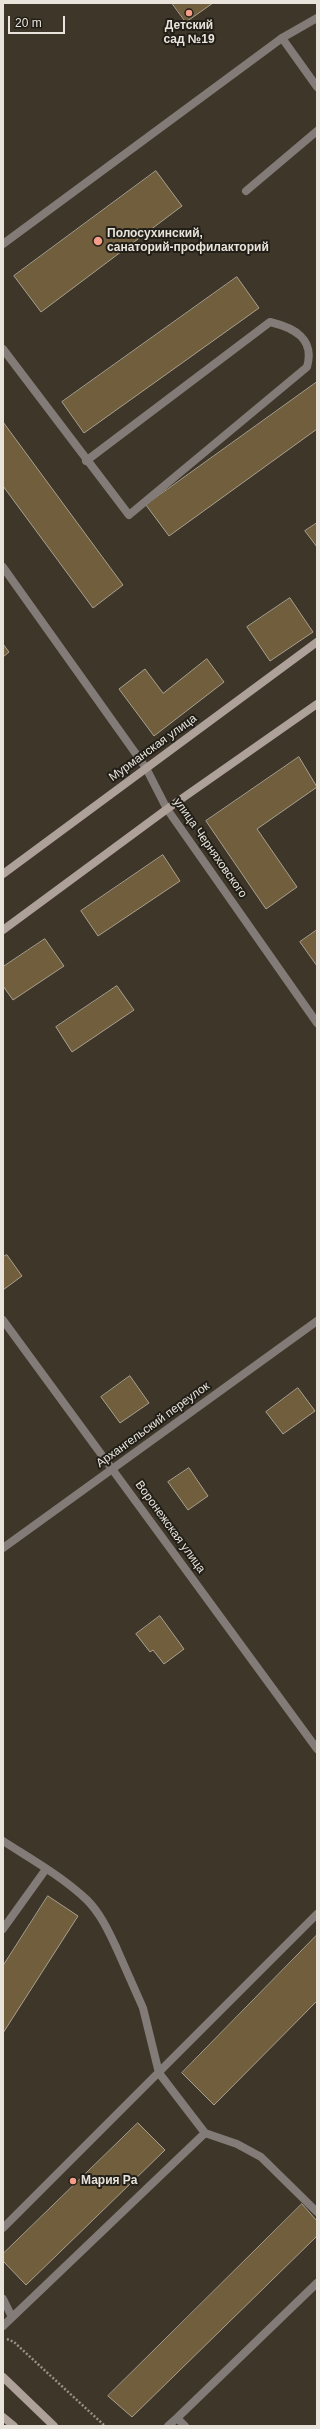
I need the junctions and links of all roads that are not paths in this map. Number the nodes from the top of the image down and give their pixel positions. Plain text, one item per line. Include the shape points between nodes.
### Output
1 (317, 18) edge
2 (282, 38) junction
3 (317, 87) edge
4 (317, 131) edge
5 (246, 190) dead end
6 (3, 244) edge
7 (3, 349) edge
8 (86, 461) junction
9 (3, 567) edge
10 (317, 642) edge
11 (317, 704) edge
12 (146, 768) junction
13 (167, 809) junction
14 (3, 874) edge
15 (3, 930) edge
16 (317, 1022) edge
17 (3, 1320) edge
18 (317, 1321) edge
19 (112, 1469) junction
20 (3, 1548) edge
21 (317, 1749) edge
22 (3, 1841) edge
23 (46, 1869) junction
24 (317, 1914) edge
25 (3, 1929) edge
26 (159, 2072) junction
27 (205, 2133) junction
28 (317, 2212) edge
29 (3, 2228) edge
30 (317, 2282) edge
31 (3, 2299) edge
32 (12, 2317) junction
33 (3, 2326) edge
34 (3, 2377) edge
35 (3, 2416) edge
36 (177, 2418) junction
37 (14, 2426) edge
38 (54, 2426) edge
39 (168, 2426) edge
40 (185, 2426) edge

1 - 2 street
2 - 3 street
2 - 6 street
4 - 5 street
7 - 8 street
8 - 8 street via 129,515 307,367 310,355 304,340 289,326 270,322
9 - 12 street, улица Черняховского
10 - 12 main road, Мурманская улица
11 - 13 main road
12 - 13 street, улица Черняховского
12 - 14 main road, Мурманская улица
13 - 15 main road
13 - 16 street, улица Черняховского
17 - 19 street, Воронежская улица
18 - 19 street, Архангельский переулок
19 - 20 street, Архангельский переулок
19 - 21 street, Воронежская улица
22 - 23 street
23 - 25 street
23 - 26 street via 87,1900 105,1924 143,2008
24 - 26 street
26 - 27 street
26 - 29 street
27 - 28 street via 237,2144 261,2157
27 - 32 street
30 - 36 street
31 - 32 street
32 - 33 street
34 - 38 main road
35 - 37 main road
36 - 39 street
36 - 40 street

